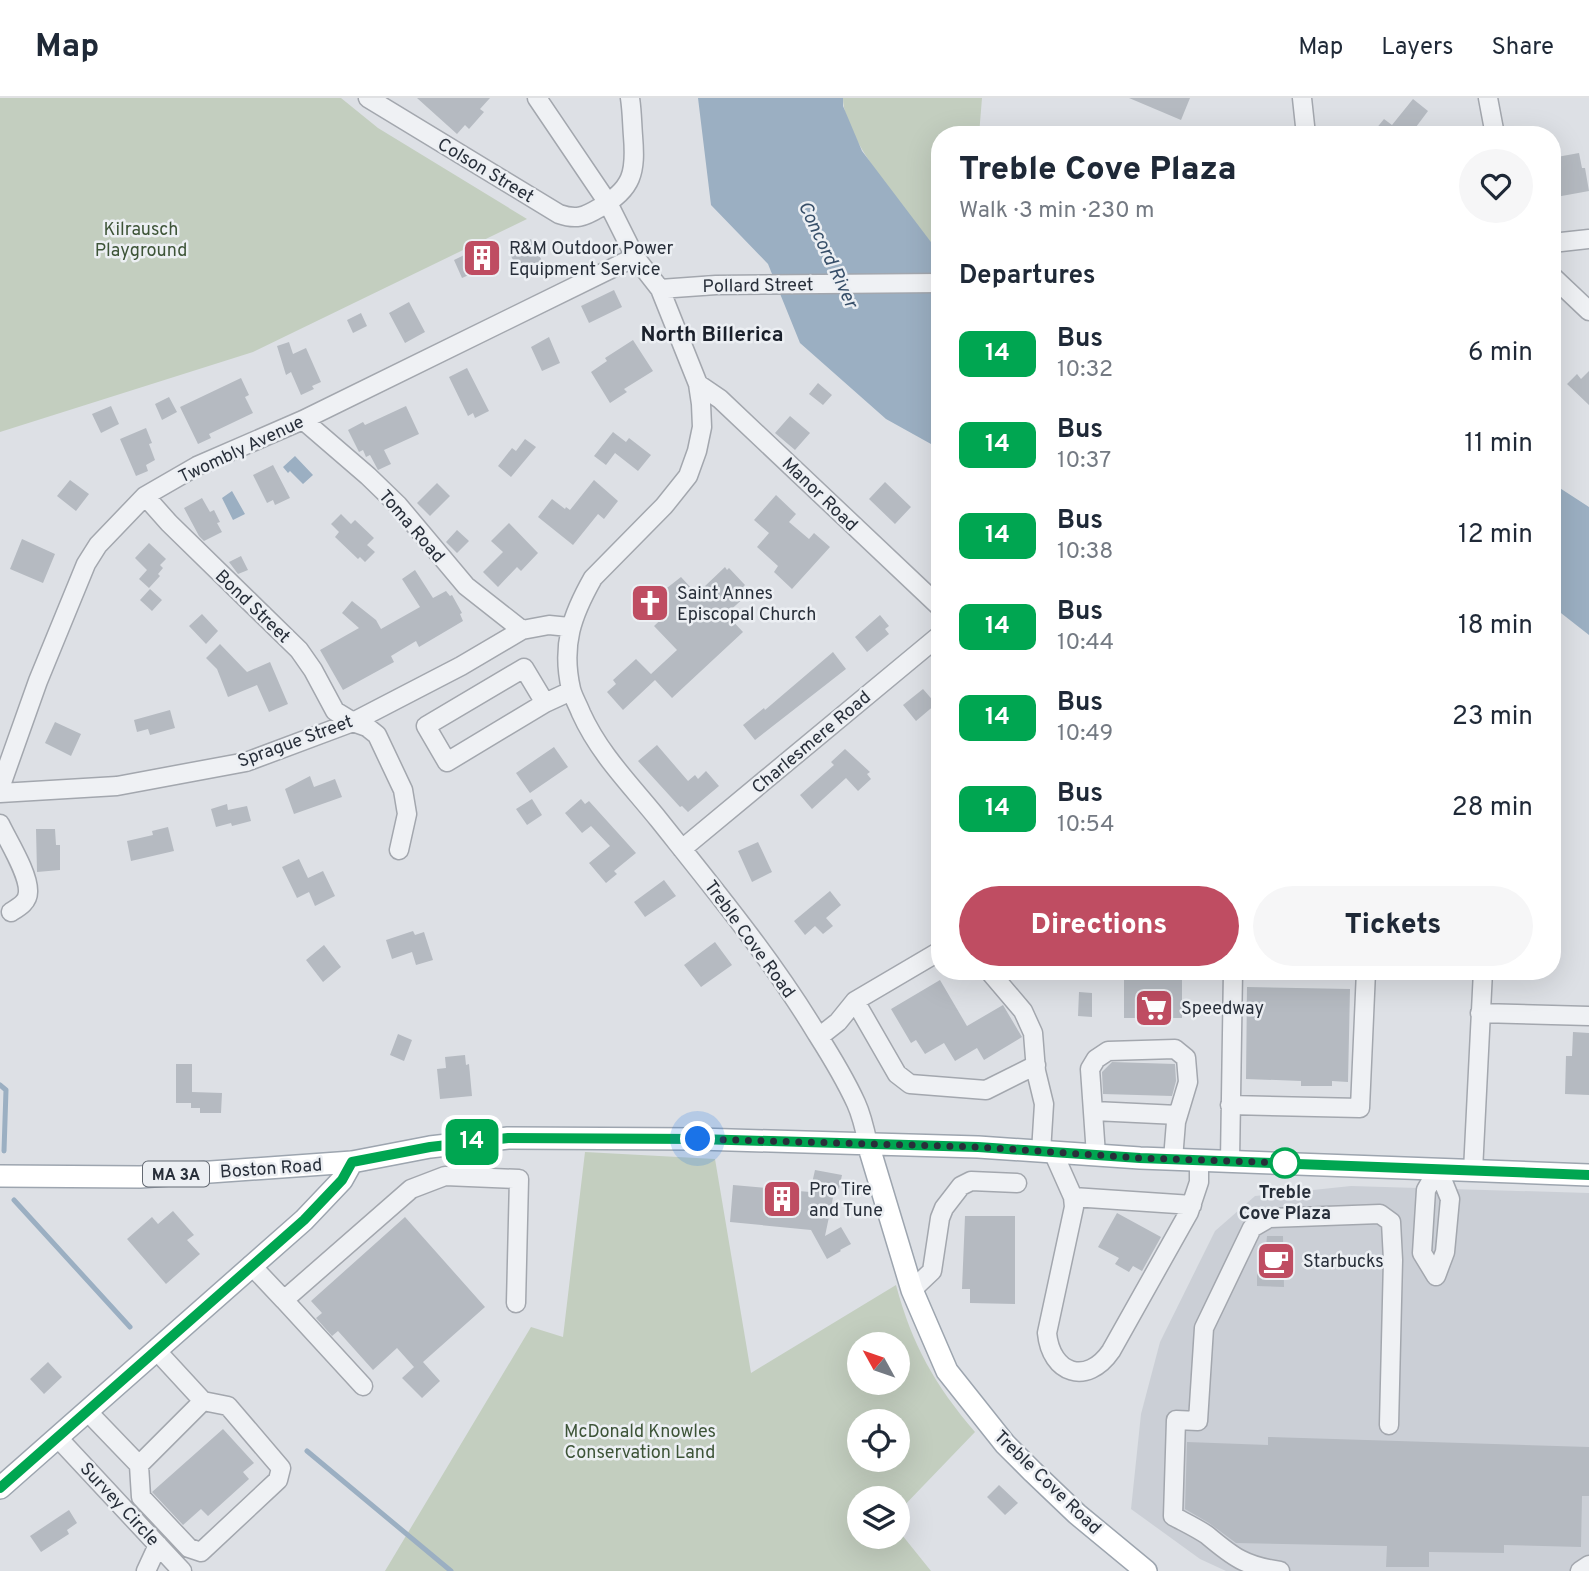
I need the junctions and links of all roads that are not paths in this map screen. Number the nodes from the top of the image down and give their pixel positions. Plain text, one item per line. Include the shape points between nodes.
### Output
1 (368, 98) edge
2 (537, 98) edge
3 (630, 98) edge
4 (1302, 98) edge
5 (1488, 98) edge
6 (1305, 126) edge
7 (1493, 126) edge
8 (608, 203) junction
9 (1589, 239) edge
10 (1561, 242) edge
11 (635, 257) junction
12 (931, 283) edge
13 (1561, 285) edge
14 (660, 289) junction
15 (1589, 311) edge
16 (698, 384) junction
17 (303, 420) junction
18 (145, 496) junction
19 (931, 598) edge
20 (569, 627) junction
21 (522, 629) junction
22 (931, 642) edge
23 (571, 691) junction
24 (545, 703) junction
25 (353, 722) junction
26 (0, 791) edge
27 (0, 824) edge
28 (682, 849) junction
29 (399, 850) dead end
30 (11, 912) dead end
31 (931, 956) edge
32 (997, 980) edge
33 (1233, 980) edge
34 (1366, 980) edge
35 (1482, 980) edge
36 (855, 1001) junction
37 (1480, 1013) junction
38 (1589, 1016) edge
39 (819, 1037) junction
40 (1036, 1065) junction
41 (1230, 1105) junction
42 (1094, 1111) junction
43 (1178, 1115) junction
44 (869, 1144) junction
45 (1047, 1152) junction
46 (1096, 1155) junction
47 (1173, 1159) junction
48 (1199, 1160) junction
49 (1230, 1161) junction
50 (352, 1162) junction
51 (1437, 1169) junction
52 (1473, 1171) junction
53 (1589, 1175) edge
54 (0, 1176) edge
55 (1017, 1182) dead end
56 (1073, 1196) junction
57 (1192, 1205) junction
58 (251, 1265) junction
59 (912, 1290) junction
60 (284, 1300) junction
61 (516, 1303) dead end
62 (156, 1350) junction
63 (363, 1386) dead end
64 (202, 1401) junction
65 (87, 1411) junction
66 (1389, 1425) dead end
67 (58, 1438) junction
68 (139, 1465) junction
69 (0, 1488) edge
70 (158, 1545) junction
71 (1589, 1565) edge
72 (146, 1571) edge
73 (182, 1571) edge
74 (1146, 1571) edge
75 (1280, 1571) edge
76 (1580, 1571) edge

1 - 8 street, Colson Street via 559,214 582,218
2 - 8 street
3 - 8 street via 633,176
4 - 6 street
5 - 7 street
8 - 11 street
9 - 10 street
11 - 14 street
11 - 17 street, Twombly Avenue
12 - 14 street, Pollard Street
13 - 15 street
14 - 16 street, Treble Cove Road
16 - 19 street, Manor Road via 720,398
16 - 20 street, Treble Cove Road via 702,427 688,476 593,578
17 - 18 street, Twombly Avenue via 197,466
17 - 21 street, Toma Road via 398,505 466,586
18 - 25 street, Bond Street via 299,650 335,710
18 - 26 street, Twombly Avenue via 86,564
20 - 21 street, Sprague Street
20 - 23 street, Treble Cove Road
21 - 25 street, Sprague Street
22 - 28 street, Charlesmere Road
23 - 24 street
23 - 28 street, Treble Cove Road via 592,736
24 - 24 street via 524,668 426,726 447,762
25 - 26 street, Sprague Street via 246,762 117,786
25 - 29 street, Bond Street via 377,735 403,790 407,814
27 - 30 street via 29,892 23,905
28 - 39 street, Treble Cove Road via 763,951
31 - 36 street
32 - 40 street via 1023,1011 1033,1033
33 - 41 street
34 - 41 street via 1360,1108
35 - 37 street
36 - 39 street
36 - 40 street via 897,1074 910,1084 986,1090
37 - 38 street
37 - 52 street
39 - 44 street, Treble Cove Road via 858,1106
40 - 45 street
41 - 49 street
42 - 43 street
42 - 43 street via 1090,1069 1096,1059 1108,1051 1175,1049 1186,1058 1188,1082
42 - 46 street
43 - 47 street
44 - 45 main road, Boston Road / MA 3A
44 - 50 main road, Boston Road / MA 3A via 508,1138
44 - 59 main road, Treble Cove Road
45 - 46 main road, Boston Road / MA 3A
45 - 56 street
46 - 47 main road, Boston Road / MA 3A
47 - 48 main road, Boston Road / MA 3A
48 - 49 main road, Boston Road / MA 3A
48 - 57 street
49 - 51 main road, Boston Road / MA 3A
50 - 54 main road, Boston Road / MA 3A via 140,1177
50 - 58 main road via 342,1180 304,1220
51 - 51 street via 1426,1190 1422,1253 1436,1276 1445,1252 1450,1199
51 - 52 main road, Boston Road / MA 3A
52 - 53 main road, Boston Road / MA 3A
55 - 59 street via 971,1181 961,1186 940,1217 932,1271
56 - 57 street
56 - 57 street via 1047,1333 1054,1357 1076,1371 1096,1368 1106,1358
58 - 60 street
58 - 62 main road
59 - 74 main road, Treble Cove Road via 947,1371 1005,1444 1077,1514
60 - 61 street via 411,1189 445,1176 519,1178
60 - 63 street
62 - 64 street
62 - 65 main road
64 - 68 street
64 - 68 street via 228,1406 281,1468 278,1480 201,1552 190,1548 141,1497
65 - 67 main road
65 - 68 street
66 - 75 street via 1391,1222 1380,1214 1269,1218 1252,1228 1204,1328 1198,1421 1176,1420 1173,1516 1229,1555
67 - 69 main road
67 - 70 street, Survey Circle
70 - 72 street
70 - 73 street, Survey Circle
71 - 76 street

